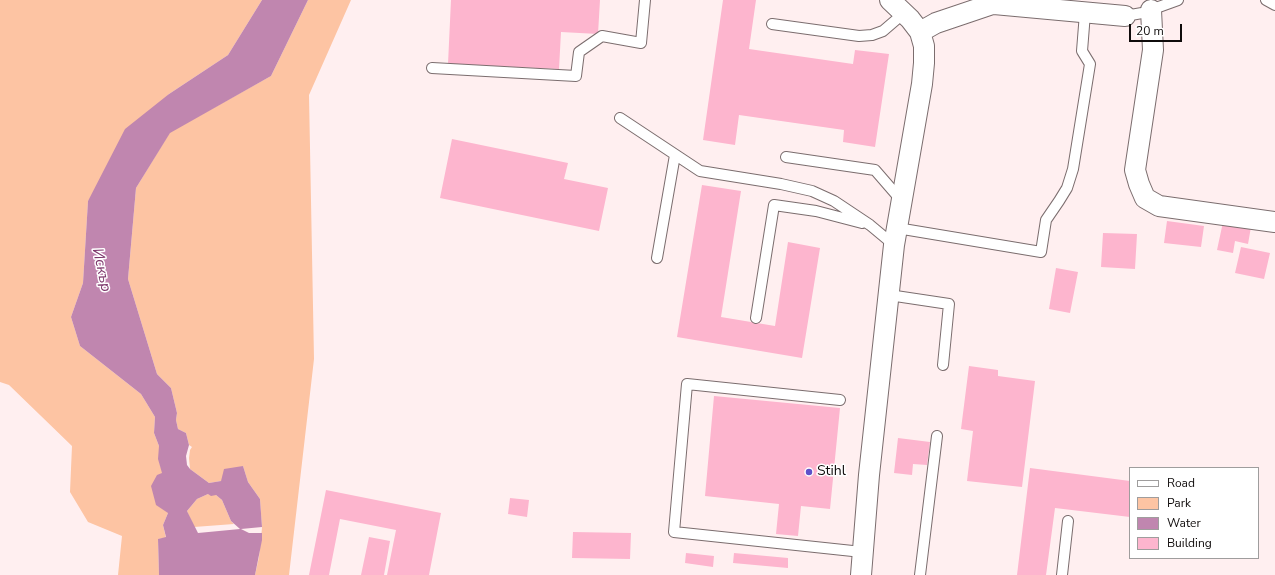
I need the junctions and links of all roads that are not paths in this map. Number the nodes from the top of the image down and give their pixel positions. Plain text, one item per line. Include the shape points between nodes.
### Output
1 (645, 0) edge
2 (1178, 0) edge
3 (1266, 0) edge
4 (999, 2) edge
5 (1275, 5) edge
6 (897, 7) edge
7 (1151, 10) junction
8 (1085, 13) junction
9 (1125, 16) joint
10 (772, 24) dead end
11 (920, 32) junction
12 (432, 68) dead end
13 (620, 118) dead end
14 (675, 155) junction
15 (786, 157) dead end
16 (901, 200) junction
17 (1275, 222) edge
18 (870, 225) junction
19 (896, 236) junction
20 (657, 258) dead end
21 (889, 295) junction
22 (756, 318) dead end
23 (943, 365) dead end
24 (840, 400) dead end
25 (937, 436) dead end
26 (1068, 521) dead end
27 (862, 552) junction
28 (861, 575) edge
29 (920, 575) edge
30 (1062, 575) edge

1 - 12 lane via 641,43 602,36 579,52 576,76
2 - 7 lane
3 - 5 lane
4 - 8 street
4 - 11 street via 943,20
6 - 10 lane via 883,31 872,35 859,36
6 - 11 street
7 - 9 lane
7 - 17 street via 1153,50 1135,170 1145,198 1159,206
8 - 9 street
8 - 19 lane via 1082,52 1090,64 1073,169 1067,188 1046,220 1041,252
11 - 16 street via 924,46 922,84
13 - 14 lane
14 - 18 lane via 700,171 812,191 834,201
14 - 20 lane
15 - 16 lane via 875,170
16 - 19 street
18 - 19 lane
18 - 22 lane via 816,211 774,205
19 - 21 street
21 - 23 lane via 949,304
21 - 27 street
24 - 27 lane via 687,384 674,532
25 - 29 lane
26 - 30 lane
27 - 28 street

